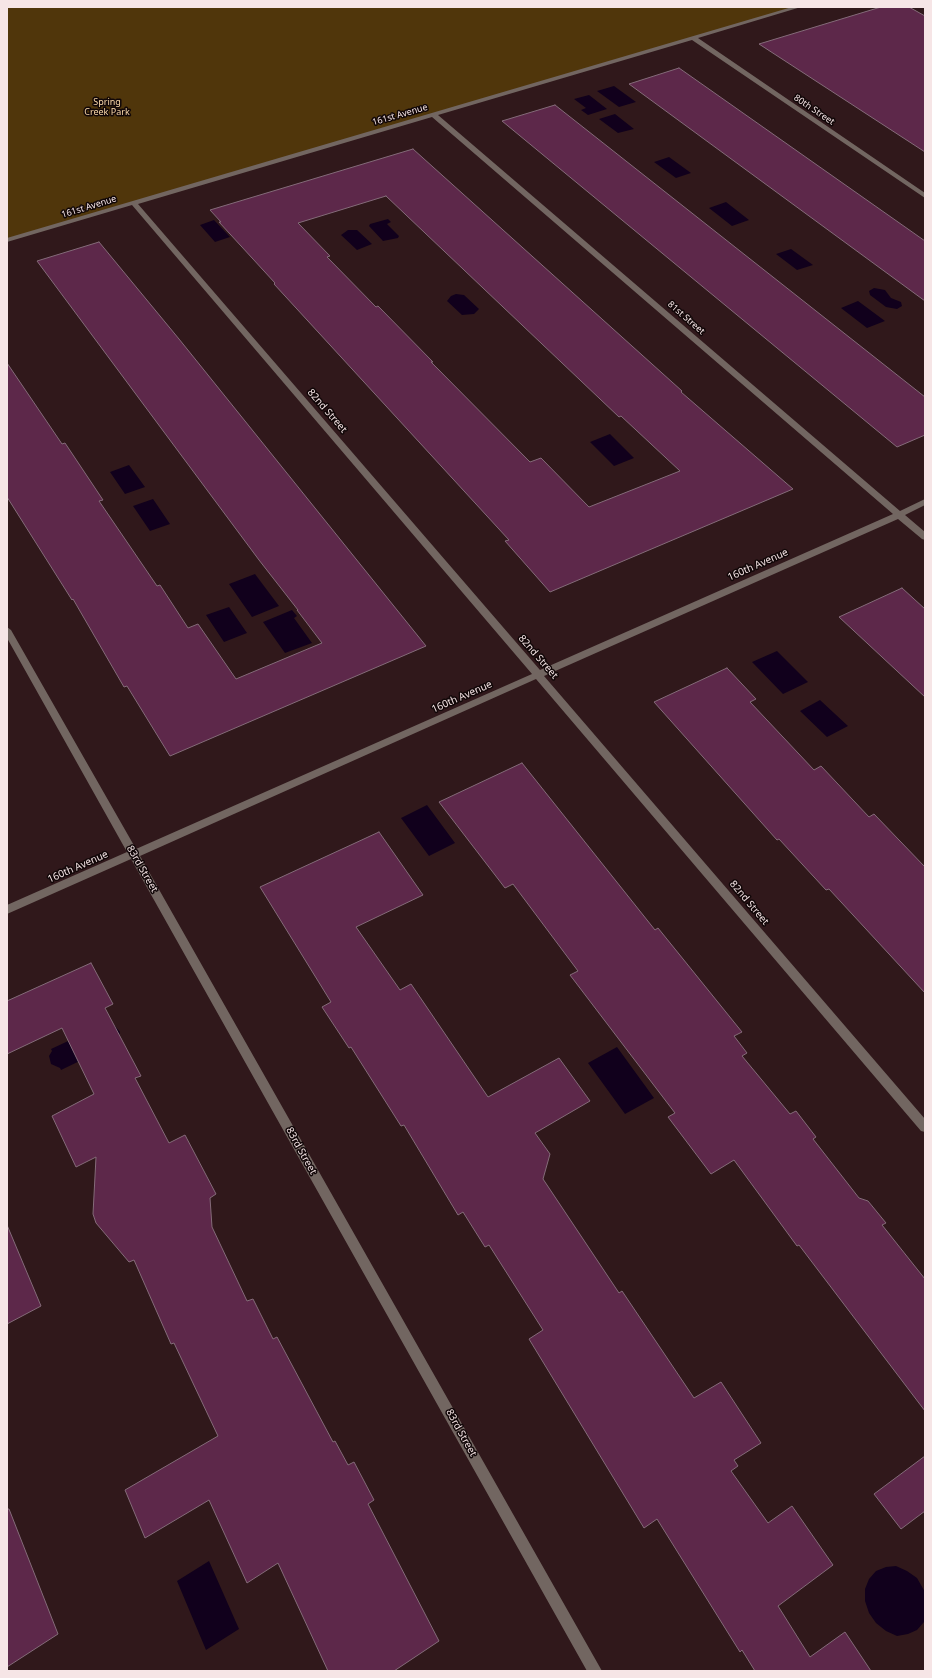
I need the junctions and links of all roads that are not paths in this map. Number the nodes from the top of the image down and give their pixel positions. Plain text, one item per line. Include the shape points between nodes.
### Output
1 (798, 7) edge
2 (693, 38) junction
3 (434, 114) junction
4 (925, 196) edge
5 (134, 203) junction
6 (7, 240) edge
7 (925, 502) edge
8 (899, 515) junction
9 (925, 537) edge
10 (7, 630) edge
11 (539, 674) junction
12 (134, 854) junction
13 (7, 910) edge
14 (925, 1127) edge
15 (595, 1671) edge

1 - 2 street, 161st Avenue
2 - 3 street, 161st Avenue
2 - 4 street, 80th Street
3 - 5 street, 161st Avenue
3 - 8 street, 81st Street
5 - 6 street, 161st Avenue
5 - 11 street, 82nd Street
7 - 8 street, 160th Avenue
8 - 9 street, 81st Street
8 - 11 street, 160th Avenue
10 - 12 street, 83rd Street
11 - 12 street, 160th Avenue
11 - 14 street, 82nd Street
12 - 13 street, 160th Avenue
12 - 15 street, 83rd Street

